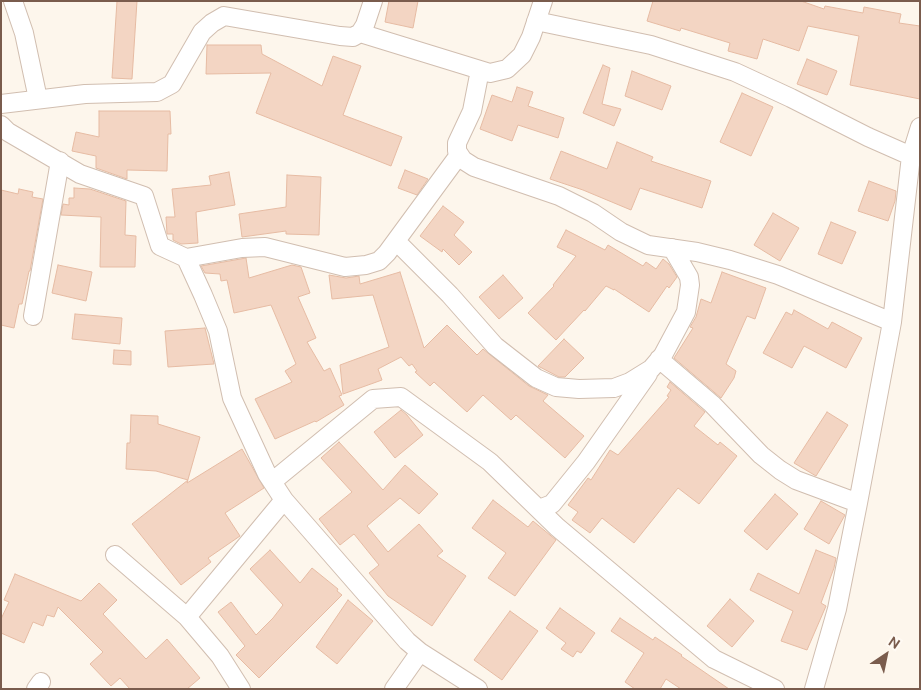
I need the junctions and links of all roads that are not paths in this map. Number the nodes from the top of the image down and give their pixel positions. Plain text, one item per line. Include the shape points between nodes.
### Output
1 (13, 1) edge
2 (373, 1) edge
3 (543, 1) edge
4 (536, 21) junction
5 (360, 33) junction
6 (480, 70) junction
7 (38, 99) junction
8 (1, 104) edge
9 (920, 127) edge
10 (3, 134) edge
11 (459, 155) junction
12 (911, 156) junction
13 (60, 161) junction
14 (396, 241) junction
15 (672, 248) junction
16 (186, 258) junction
17 (34, 316) dead end
18 (892, 322) junction
19 (655, 364) junction
20 (273, 481) junction
21 (284, 500) junction
22 (858, 503) junction
23 (540, 509) junction
24 (115, 555) dead end
25 (187, 617) junction
26 (420, 652) junction
27 (241, 689) edge
28 (394, 689) edge
29 (478, 689) edge
30 (775, 689) edge
31 (814, 689) edge

1 - 7 street via 24,33
2 - 5 street via 366,25
3 - 4 street
4 - 6 street via 522,55 507,69 490,74
4 - 12 street via 651,45 735,72
5 - 6 street
5 - 7 street via 353,37 340,36 224,16 202,32 172,84 157,92
6 - 11 street via 472,112 457,143
7 - 8 street
9 - 12 street
10 - 13 street
11 - 14 street
11 - 15 street via 474,167 559,196 648,245
12 - 18 street
13 - 16 street via 80,174 144,196 160,246
13 - 17 street
14 - 16 street via 379,260 366,265 345,266 265,247
14 - 19 street via 495,346 536,378 556,387 614,388 630,382
15 - 18 street via 730,260 778,276
15 - 19 street via 689,277 690,285 686,312
16 - 20 street via 218,331 232,398
18 - 22 street
19 - 22 street via 707,399 780,470 796,480
19 - 23 street via 586,462 552,504
20 - 21 street
20 - 23 street via 373,399 400,397 490,462
21 - 25 street
21 - 26 street
22 - 31 street via 837,609
23 - 30 street via 714,659
24 - 25 street
25 - 27 street via 220,656
26 - 28 street
26 - 29 street

